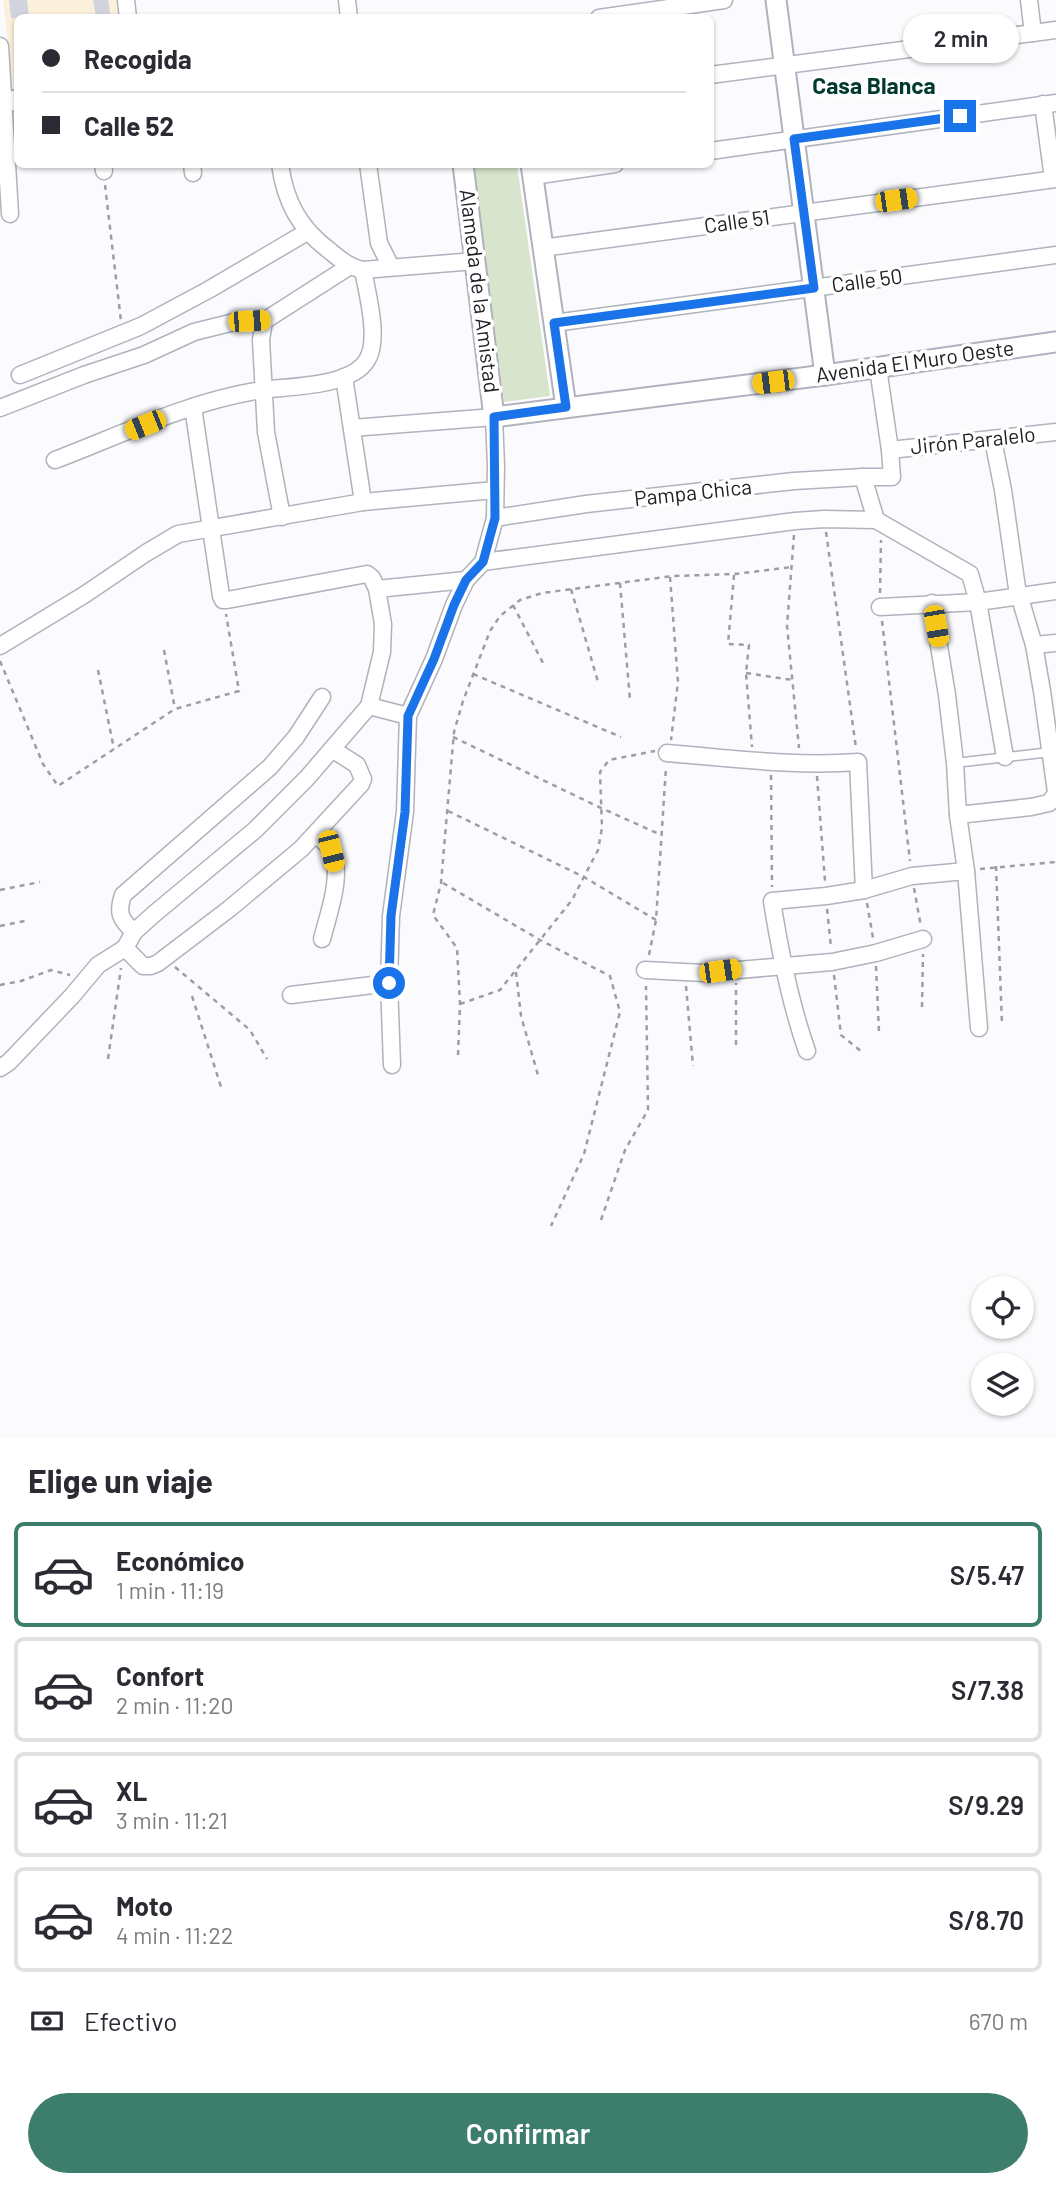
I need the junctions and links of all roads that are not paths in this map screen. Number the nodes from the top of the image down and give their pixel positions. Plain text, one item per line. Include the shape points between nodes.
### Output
1 (724, 0) edge
2 (776, 0) edge
3 (1029, 0) edge
4 (627, 14) edge
5 (1056, 30) edge
6 (1034, 33) junction
7 (0, 46) edge
8 (785, 66) junction
9 (714, 75) edge
10 (7, 101) edge
11 (1049, 103) edge
12 (794, 139) junction
13 (714, 150) edge
14 (281, 168) edge
15 (369, 168) edge
16 (463, 168) edge
17 (560, 168) edge
18 (532, 170) edge
19 (1054, 179) edge
20 (804, 213) junction
21 (10, 214) dead end
22 (307, 232) junction
23 (542, 248) junction
24 (1056, 255) edge
25 (475, 261) junction
26 (391, 267) junction
27 (357, 268) junction
28 (814, 288) junction
29 (264, 321) junction
30 (554, 323) junction
31 (1056, 342) edge
32 (878, 368) junction
33 (825, 375) junction
34 (20, 376) dead end
35 (344, 377) junction
36 (265, 390) junction
37 (193, 407) junction
38 (566, 407) junction
39 (0, 408) edge
40 (494, 417) junction
41 (352, 428) junction
42 (1056, 432) edge
43 (993, 440) junction
44 (890, 450) junction
45 (55, 460) dead end
46 (863, 477) junction
47 (495, 489) junction
48 (363, 502) junction
49 (282, 517) junction
50 (495, 518) junction
51 (879, 521) junction
52 (210, 528) junction
53 (483, 562) junction
54 (466, 580) junction
55 (377, 589) junction
56 (1056, 591) edge
57 (1019, 596) junction
58 (978, 602) junction
59 (932, 603) junction
60 (880, 607) road end
61 (1056, 643) edge
62 (1034, 645) junction
63 (0, 646) edge
64 (1049, 691) edge
65 (321, 697) dead end
66 (369, 706) junction
67 (408, 716) junction
68 (1052, 742) edge
69 (332, 749) junction
70 (669, 750) road end
71 (1005, 757) junction
72 (955, 763) junction
73 (1056, 793) edge
74 (958, 815) junction
75 (316, 834) junction
76 (966, 871) junction
77 (864, 890) junction
78 (134, 932) junction
79 (322, 939) dead end
80 (923, 939) dead end
81 (125, 948) junction
82 (784, 966) junction
83 (645, 970) road end
84 (389, 983) junction
85 (291, 995) dead end
86 (979, 1028) dead end
87 (807, 1051) dead end
88 (392, 1065) dead end
89 (0, 1068) edge

1 - 4 street
2 - 8 street
3 - 6 street
5 - 6 street
6 - 8 street
7 - 10 street
8 - 9 street
8 - 12 street
10 - 21 street
11 - 12 street
11 - 19 street
12 - 13 street
12 - 20 street
14 - 22 street via 293,212
15 - 26 street via 379,243
16 - 25 street, Alameda de la Amistad
17 - 18 street
18 - 23 street
19 - 20 street, Calle 51
20 - 23 street, Calle 51
20 - 28 street
22 - 27 street
22 - 34 street via 122,334
23 - 30 street
24 - 28 street, Calle 50
25 - 26 street
25 - 40 street, Alameda de la Amistad
26 - 27 street
27 - 29 street
27 - 35 street via 371,320 372,348 364,364
28 - 30 street, Calle 50
28 - 33 street
29 - 36 street
29 - 39 street via 234,322 194,332
30 - 38 street
31 - 32 street, Avenida El Muro Oeste
32 - 33 street, Avenida El Muro Oeste
32 - 44 street
33 - 38 street, Avenida El Muro Oeste
35 - 36 street
35 - 41 street
36 - 37 street
36 - 49 street via 266,432
37 - 45 street
37 - 52 street
38 - 40 street, Avenida El Muro Oeste
40 - 41 street
40 - 47 street
41 - 48 street
42 - 43 street, Jirón Paralelo
43 - 44 street, Jirón Paralelo
43 - 57 street
44 - 46 street, Pampa Chica via 892,477
46 - 50 street, Pampa Chica via 586,504
46 - 51 street
47 - 48 street
47 - 50 street
48 - 49 street
49 - 52 street
50 - 53 street
51 - 53 street via 795,521
51 - 58 street via 966,570
52 - 55 street via 223,600 367,575
52 - 63 street via 178,534
53 - 54 street
54 - 55 street
54 - 67 street
55 - 66 street via 382,652
56 - 57 street
57 - 58 street
57 - 62 street
58 - 59 street
58 - 71 street
59 - 60 street
59 - 72 street
61 - 62 street
62 - 64 street
64 - 68 street
65 - 78 street via 296,737 270,766 123,895 119,909
66 - 67 street
66 - 69 street
67 - 84 street via 405,812 391,916
68 - 71 lane
68 - 73 street
69 - 75 street via 357,765 363,779
69 - 78 street via 255,830
70 - 77 street via 762,761 858,762
71 - 72 lane
72 - 74 street
73 - 74 street via 1049,803
74 - 76 street
75 - 79 street via 331,851 336,870
75 - 81 street via 229,909 151,966 143,965
76 - 77 street via 912,876
76 - 86 street
77 - 82 street via 772,901
78 - 81 street
80 - 82 street via 832,962
81 - 89 street via 98,965
82 - 83 street via 704,974
82 - 87 street
84 - 85 street
84 - 88 street

